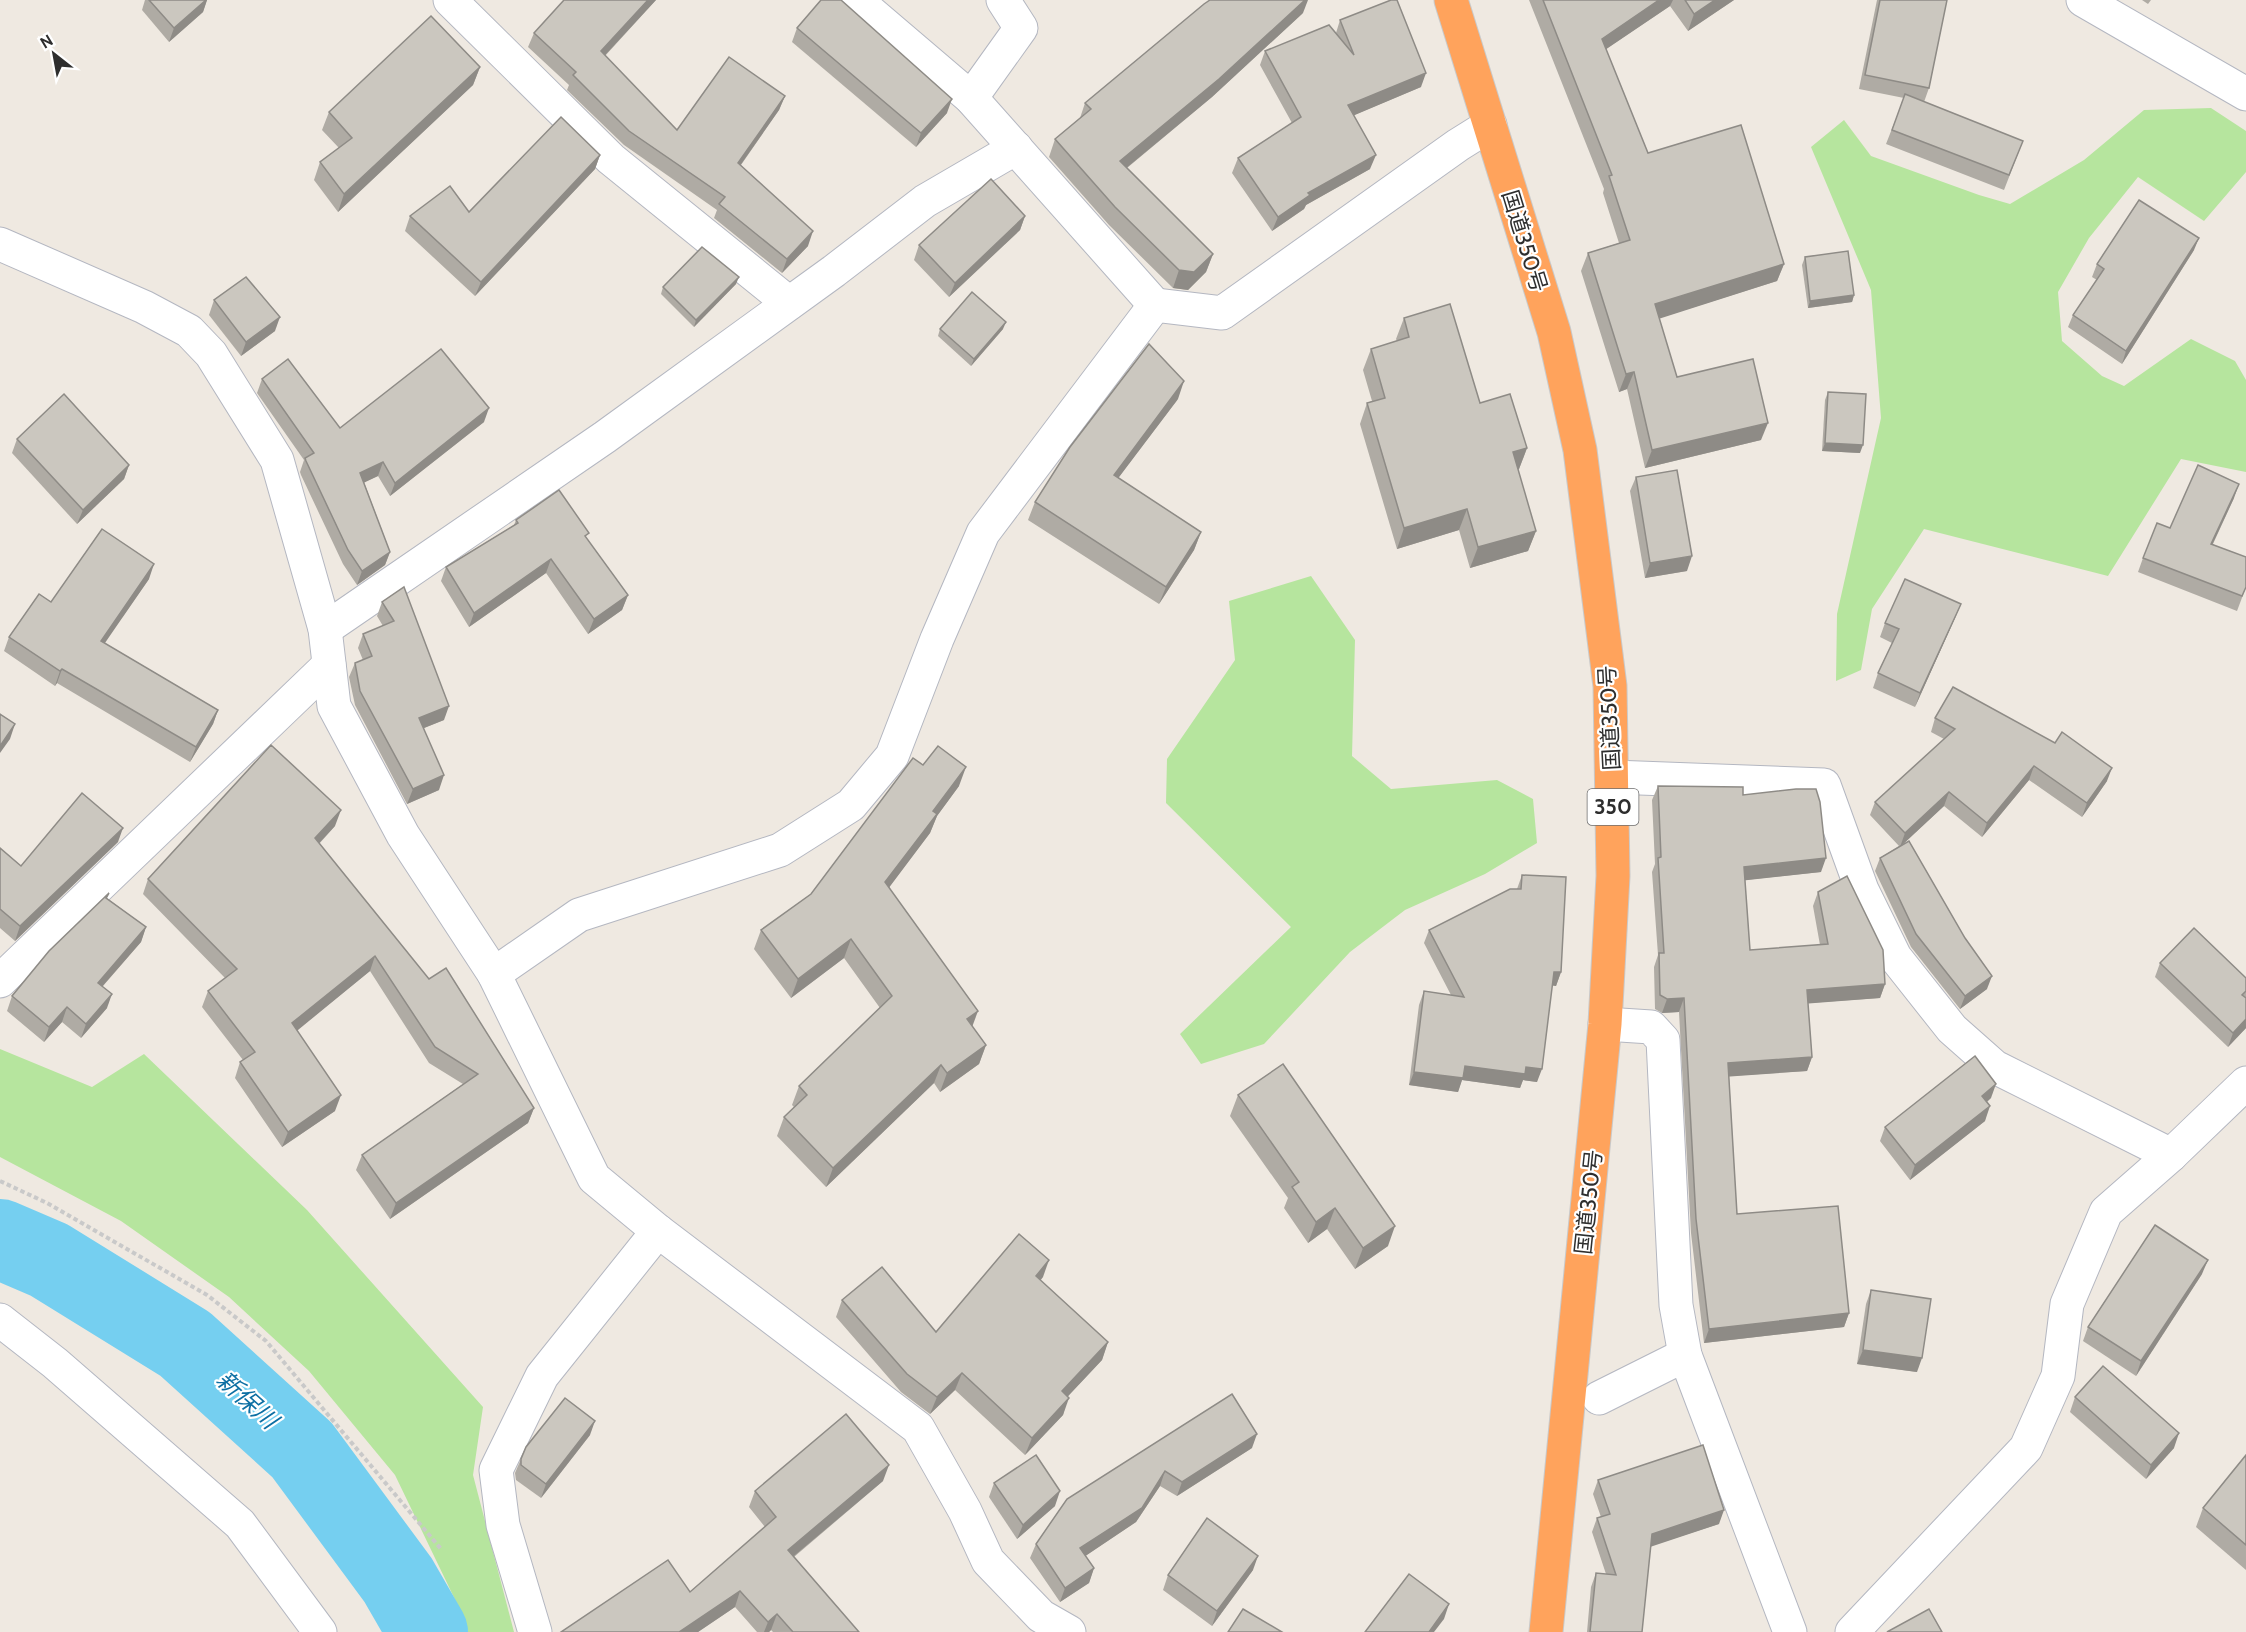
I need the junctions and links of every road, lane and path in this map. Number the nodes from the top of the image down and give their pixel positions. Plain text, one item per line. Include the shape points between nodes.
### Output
1 (450, 0) edge
2 (856, 0) edge
3 (1003, 0) edge
4 (1452, 0) edge
5 (2082, 0) edge
6 (2246, 94) edge
7 (970, 98) junction
8 (1490, 125) junction
9 (1016, 148) junction
10 (0, 244) edge
11 (789, 303) junction
12 (1155, 305) junction
13 (325, 629) junction
14 (329, 664) junction
15 (1612, 777) junction
16 (494, 974) junction
17 (0, 981) edge
18 (1605, 1024) junction
19 (2246, 1083) edge
20 (2171, 1155) junction
21 (0, 1181) edge
22 (658, 1232) junction
23 (0, 1320) edge
24 (1685, 1355) junction
25 (1599, 1398) dead end
26 (441, 1549) dead end
27 (320, 1632) edge
28 (535, 1632) edge
29 (1069, 1632) edge
30 (1546, 1632) edge
31 (1790, 1632) edge
32 (1852, 1632) edge

1 - 11 street via 611,159
2 - 7 street
3 - 7 street via 1021,28
4 - 8 highway, 国道350号 / 350
5 - 6 street
7 - 9 street
8 - 12 street via 1222,313
8 - 15 highway, 国道350号 / 350 via 1554,332 1580,450 1610,686
9 - 11 street via 926,201
9 - 12 street
10 - 13 street via 144,307 189,331 211,354 277,460
11 - 13 street via 605,437
12 - 16 street via 983,532 892,756 851,805 780,850 579,915
13 - 14 street
14 - 16 street via 334,706 339,716 403,835
14 - 17 street
15 - 18 highway, 国道350号 / 350 via 1613,876
15 - 20 street via 1824,785 1862,890 1895,957 1952,1029 1995,1067
16 - 22 street via 594,1178
18 - 24 street via 1651,1027 1663,1040 1676,1305
18 - 30 highway, 国道350号 / 350
19 - 20 street
20 - 32 street via 2106,1212 2067,1305 2058,1376 2026,1448
21 - 26 path via 47,1203 207,1295 266,1341
22 - 28 street via 542,1376 496,1470 503,1525
22 - 29 street via 918,1428 988,1561 1041,1616
23 - 27 street via 240,1524
24 - 25 street
24 - 31 street

